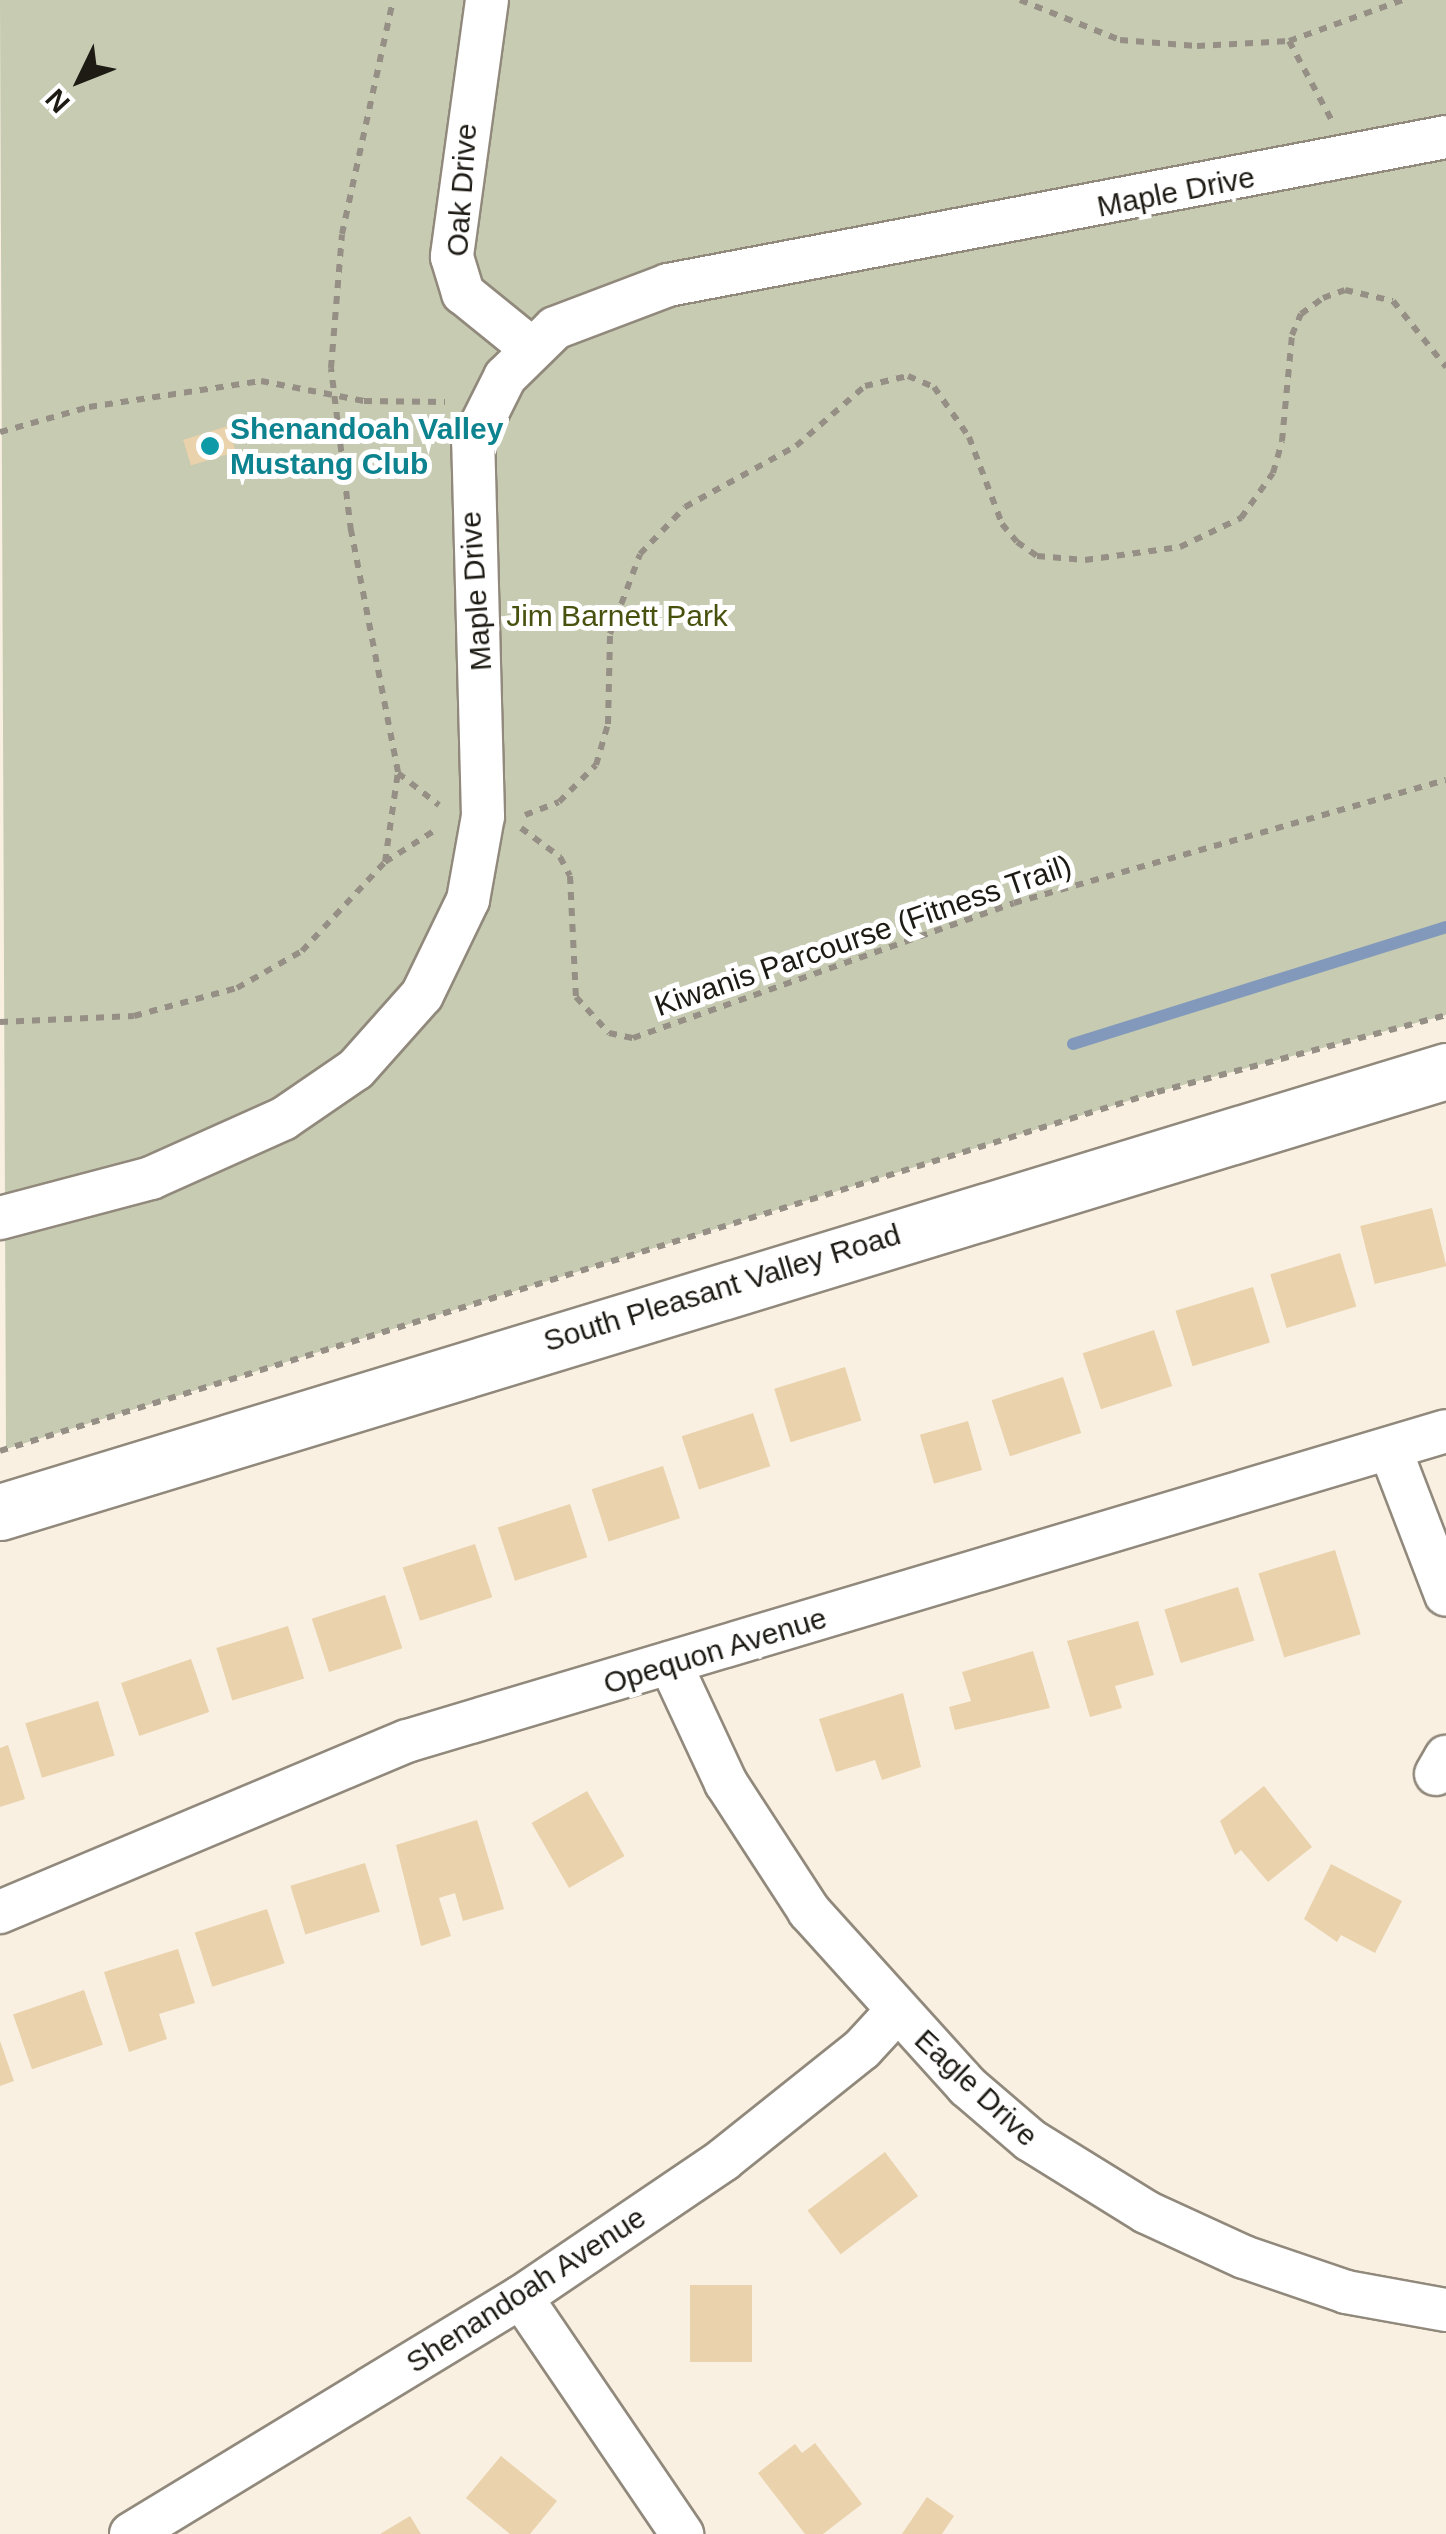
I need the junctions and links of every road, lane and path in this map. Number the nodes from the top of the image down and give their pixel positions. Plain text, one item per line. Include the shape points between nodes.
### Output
1 (393, 0) edge
2 (486, 0) edge
3 (1020, 0) edge
4 (1402, 0) edge
5 (1289, 41) junction
6 (1446, 138) edge
7 (1343, 158) junction
8 (530, 348) junction
9 (1446, 366) edge
10 (334, 396) junction
11 (486, 408) junction
12 (0, 432) edge
13 (398, 772) junction
14 (1446, 780) edge
15 (447, 808) dead end
16 (518, 814) dead end
17 (447, 823) dead end
18 (516, 824) dead end
19 (385, 862) junction
20 (1446, 1014) edge
21 (0, 1022) edge
22 (1446, 1072) edge
23 (0, 1218) edge
24 (1446, 1432) edge
25 (1390, 1449) junction
26 (0, 1451) edge
27 (0, 1512) edge
28 (1446, 1595) edge
29 (670, 1662) junction
30 (0, 1912) edge
31 (896, 2012) junction
32 (521, 2297) junction
33 (1446, 2310) edge
34 (131, 2534) edge
35 (682, 2534) edge

1 - 10 path via 342,234
2 - 8 street, Oak Drive via 452,258 463,293
3 - 5 path via 1120,40
4 - 5 path
5 - 7 path via 1327,105
6 - 7 street, Maple Drive
7 - 8 street, Maple Drive via 668,285 581,314
8 - 11 street, Maple Drive
9 - 16 path via 1393,302 1345,290 1323,298 1301,314 1292,335 1282,441 1273,473 1241,518 1180,547 1085,560 1037,556 1017,542 1002,524 969,437 934,387 908,376 865,386 796,446 684,507 640,554 610,634 608,724 596,764 559,802
10 - 11 path
10 - 12 path via 261,380 89,408
10 - 13 path
11 - 23 street, Maple Drive via 469,479 482,816 468,900 422,995 356,1069 283,1119 151,1178
13 - 15 path
13 - 19 path
14 - 18 path, Kiwanis Parcourse (Fitness Trail) via 1014,903 633,1038 609,1033 576,997 570,876 560,857
17 - 19 path
19 - 21 path via 302,950 238,988 134,1016
20 - 26 path via 1157,1092
22 - 27 main road, South Pleasant Valley Road
24 - 25 street, Opequon Avenue
25 - 28 street
25 - 29 street, Opequon Avenue
29 - 30 street, Opequon Avenue via 407,1741
29 - 31 street, Eagle Drive via 764,1849
31 - 32 street, Shenandoah Avenue via 862,2049 723,2160
31 - 33 street, Eagle Drive via 1030,2140 1146,2212 1346,2292
32 - 34 street, Shenandoah Avenue
32 - 35 street

